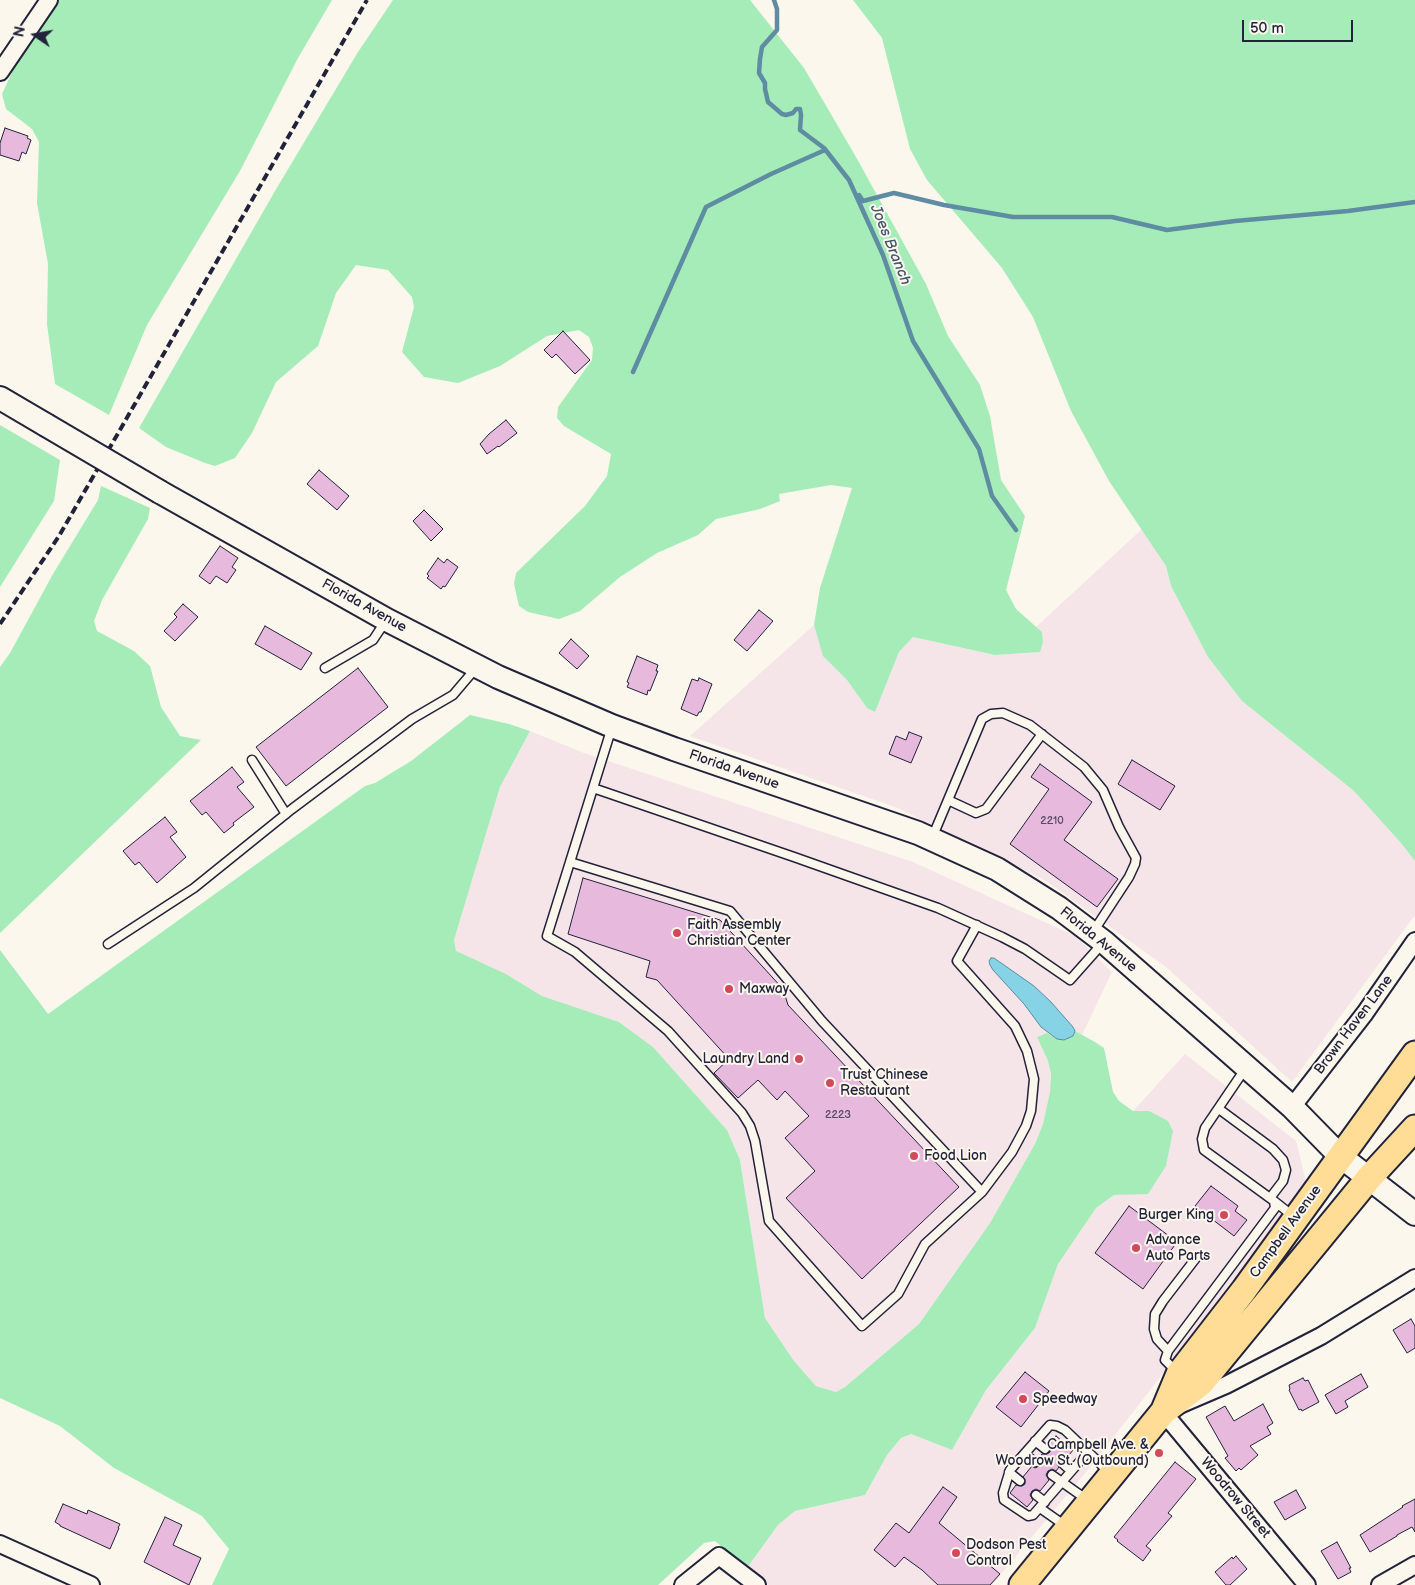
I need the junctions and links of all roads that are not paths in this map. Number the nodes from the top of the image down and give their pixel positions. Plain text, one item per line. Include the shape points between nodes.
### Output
1 (49, 0) edge
2 (0, 72) edge
3 (0, 398) edge
4 (387, 620) junction
5 (477, 667) junction
6 (326, 668) dead end
7 (612, 726) junction
8 (1042, 734) junction
9 (252, 760) dead end
10 (593, 788) junction
11 (948, 800) junction
12 (286, 814) junction
13 (932, 839) junction
14 (570, 862) junction
15 (977, 925) junction
16 (1098, 938) junction
17 (1415, 941) edge
18 (108, 944) dead end
19 (1415, 1054) edge
20 (1246, 1067) junction
21 (1292, 1107) junction
22 (1219, 1109) junction
23 (1415, 1128) edge
24 (1340, 1156) junction
25 (1369, 1178) junction
26 (982, 1192) junction
27 (1272, 1200) junction
28 (1415, 1214) edge
29 (1297, 1218) junction
30 (1249, 1242) junction
31 (1263, 1253) junction
32 (1196, 1258) dead end
33 (1224, 1275) junction
34 (1415, 1278) edge
35 (1239, 1286) junction
36 (1168, 1351) junction
37 (1179, 1374) junction
38 (1163, 1412) junction
39 (1035, 1442) junction
40 (1045, 1449) dead end
41 (1088, 1452) junction
42 (1024, 1454) junction
43 (1035, 1462) dead end
44 (1062, 1463) dead end
45 (1071, 1471) junction
46 (1009, 1472) junction
47 (1112, 1474) junction
48 (1052, 1475) dead end
49 (1020, 1481) dead end
50 (1061, 1482) junction
51 (1036, 1495) dead end
52 (1090, 1502) junction
53 (1042, 1505) junction
54 (1068, 1528) junction
55 (0, 1544) edge
56 (1415, 1565) edge
57 (91, 1585) edge
58 (684, 1585) edge
59 (757, 1585) edge
60 (1022, 1585) edge
61 (1307, 1585) edge
62 (1380, 1585) edge

1 - 2 street
3 - 4 main road, Florida Avenue, bridge
4 - 5 main road, Florida Avenue
4 - 6 lane via 373,640
5 - 7 main road, Florida Avenue
5 - 12 lane via 453,694 412,719
7 - 10 lane
7 - 13 main road, Florida Avenue
8 - 11 lane via 986,809 976,813
8 - 11 lane via 1003,713 982,719
8 - 16 lane via 1084,767 1102,790 1136,858
9 - 12 lane
10 - 14 lane
10 - 15 lane via 938,908
11 - 13 lane
12 - 18 lane via 194,888
13 - 16 main road, Florida Avenue via 997,869 1059,908
14 - 26 lane via 730,911 822,1021
14 - 26 lane via 547,936 575,952 668,1031 742,1113 753,1133 769,1221 862,1326 898,1294 925,1244
15 - 16 lane via 1024,949 1070,980
15 - 26 lane via 956,961 1015,1026 1027,1051 1034,1079 1026,1126 1012,1152
16 - 20 main road, Florida Avenue
17 - 21 street, Brown Haven Lane via 1365,1013
19 - 24 main road, Campbell Avenue
20 - 21 main road, Florida Avenue
20 - 22 lane
21 - 24 main road, Florida Avenue
22 - 27 lane via 1284,1160 1286,1170
22 - 27 lane via 1205,1128 1204,1150
23 - 25 main road, Campbell Avenue
24 - 25 main road, Florida Avenue
24 - 29 main road, Campbell Avenue
25 - 28 main road, Florida Avenue
25 - 38 main road, Campbell Avenue via 1202,1383
27 - 29 lane
27 - 30 lane via 1275,1208
29 - 31 main road, Campbell Avenue
30 - 31 lane
30 - 33 lane
31 - 35 main road, Campbell Avenue
32 - 36 lane via 1156,1314 1154,1329 1157,1339
33 - 35 lane
33 - 36 lane
34 - 38 street, Campbell Avenue via 1321,1336 1226,1385
35 - 37 main road, Campbell Avenue
36 - 37 lane via 1165,1360
37 - 38 main road, Campbell Avenue
38 - 47 main road, Campbell Avenue
38 - 61 street, Woodrow Street
39 - 40 lane
39 - 41 lane via 1050,1425 1057,1426 1066,1430
39 - 42 lane
41 - 45 lane
41 - 47 lane
42 - 43 lane
42 - 46 lane
44 - 45 lane
45 - 50 lane
46 - 49 lane
46 - 53 lane via 1004,1500 1028,1516
47 - 52 main road, Campbell Avenue
48 - 50 lane
50 - 52 lane
50 - 53 lane
51 - 53 lane
52 - 54 main road, Campbell Avenue
53 - 54 lane
54 - 60 main road, Campbell Avenue
55 - 57 street
56 - 62 street
58 - 59 street via 719,1556

